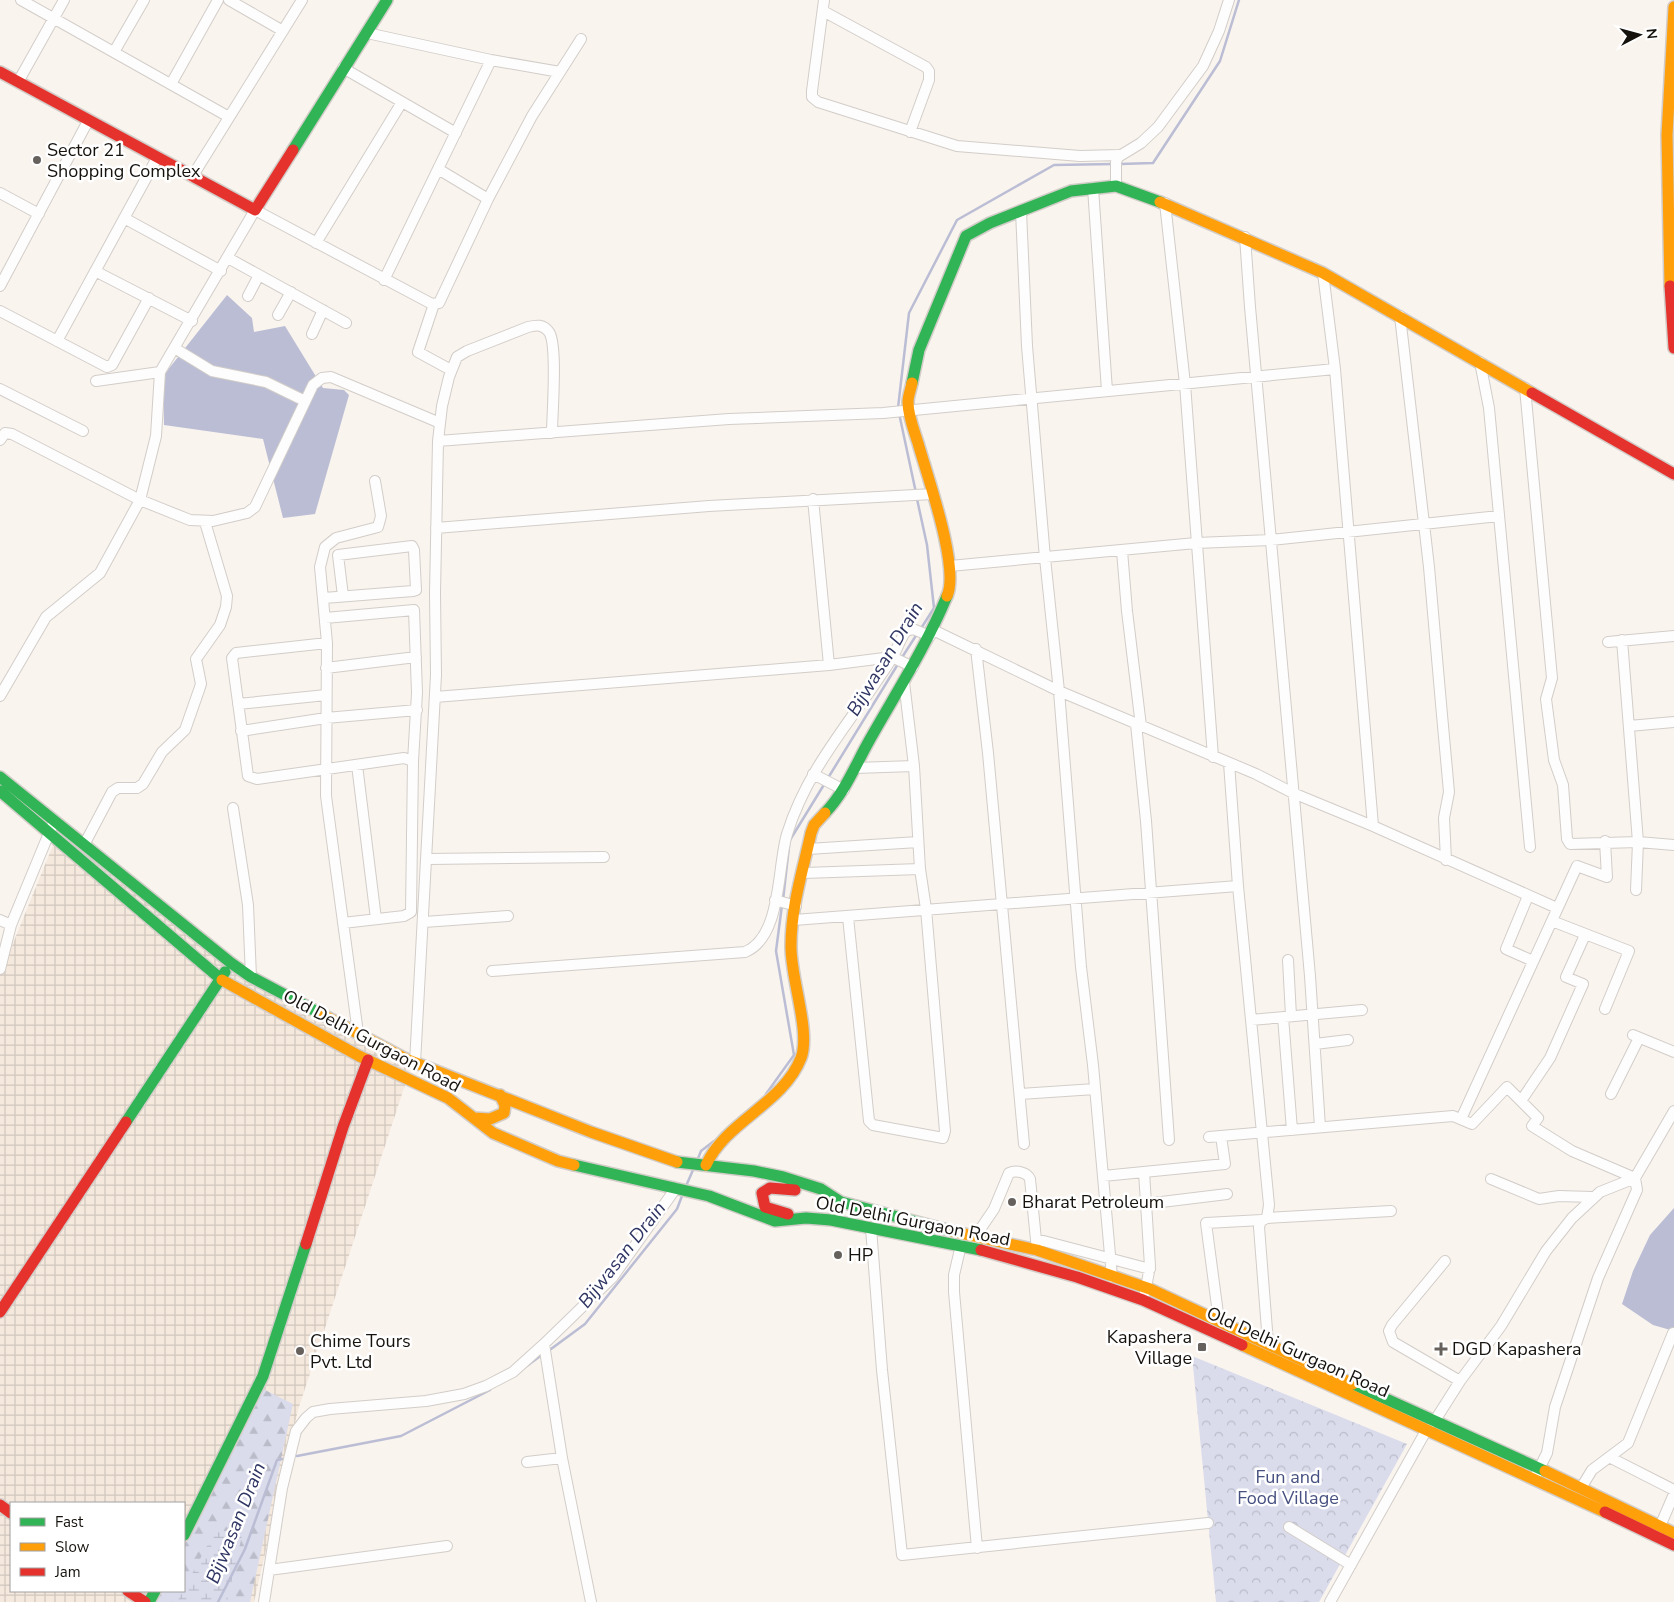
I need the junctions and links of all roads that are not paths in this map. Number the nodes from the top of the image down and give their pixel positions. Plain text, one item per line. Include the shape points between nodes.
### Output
1 (21, 0) edge
2 (64, 0) edge
3 (144, 0) edge
4 (218, 0) edge
5 (228, 0) edge
6 (302, 0) edge
7 (387, 0) edge
8 (824, 0) edge
9 (1228, 0) edge
10 (1674, 7) edge
11 (823, 12) junction
12 (54, 18) junction
13 (283, 31) junction
14 (367, 33) junction
15 (581, 39) dead end
16 (114, 52) junction
17 (491, 60) junction
18 (343, 68) junction
19 (0, 72) edge
20 (560, 72) junction
21 (18, 82) junction
22 (170, 84) junction
23 (402, 102) junction
24 (229, 117) junction
25 (88, 121) junction
26 (910, 132) junction
27 (456, 133) junction
28 (1116, 157) junction
29 (157, 158) junction
30 (438, 169) junction
31 (192, 177) junction
32 (1116, 184) junction
33 (1093, 188) junction
34 (0, 193) edge
35 (488, 199) junction
36 (1165, 203) junction
37 (256, 210) junction
38 (1021, 211) junction
39 (38, 214) junction
40 (124, 218) junction
41 (1246, 237) junction
42 (316, 243) junction
43 (228, 258) junction
44 (95, 271) junction
45 (221, 271) junction
46 (1323, 273) junction
47 (259, 275) junction
48 (384, 280) junction
49 (0, 286) edge
50 (291, 292) junction
51 (248, 296) dead end
52 (148, 298) junction
53 (434, 304) junction
54 (324, 310) junction
55 (0, 311) edge
56 (278, 315) dead end
57 (1400, 316) junction
58 (192, 321) junction
59 (346, 323) dead end
60 (312, 334) dead end
61 (57, 341) junction
62 (1674, 348) edge
63 (176, 350) junction
64 (1480, 362) junction
65 (110, 367) junction
66 (1335, 369) junction
67 (451, 370) junction
68 (160, 372) junction
69 (1258, 376) junction
70 (115, 379) junction
71 (96, 381) dead end
72 (1185, 384) junction
73 (0, 388) edge
74 (1525, 388) junction
75 (1107, 391) junction
76 (1033, 398) junction
77 (305, 401) junction
78 (905, 410) junction
79 (440, 424) junction
80 (82, 431) dead end
81 (552, 433) junction
82 (0, 440) edge
83 (438, 441) junction
84 (1674, 474) edge
85 (375, 480) dead end
86 (933, 494) junction
87 (813, 499) junction
88 (140, 500) junction
89 (1499, 516) junction
90 (205, 522) junction
91 (1424, 524) junction
92 (436, 528) junction
93 (1348, 532) junction
94 (1271, 540) junction
95 (1196, 543) junction
96 (1122, 551) junction
97 (1045, 558) junction
98 (950, 566) junction
99 (344, 596) junction
100 (324, 598) junction
101 (326, 618) junction
102 (929, 633) junction
103 (1674, 636) edge
104 (1622, 640) junction
105 (1608, 642) dead end
106 (327, 643) junction
107 (976, 649) junction
108 (416, 657) junction
109 (894, 658) junction
110 (829, 665) junction
111 (910, 665) junction
112 (326, 668) junction
113 (904, 682) junction
114 (1059, 691) junction
115 (326, 695) junction
116 (0, 696) edge
117 (435, 697) junction
118 (238, 704) junction
119 (417, 710) junction
120 (326, 718) junction
121 (1674, 722) edge
122 (1139, 725) junction
123 (1629, 726) junction
124 (241, 731) junction
125 (1213, 757) junction
126 (413, 762) junction
127 (1230, 764) junction
128 (357, 765) junction
129 (914, 766) junction
130 (855, 768) junction
131 (326, 770) junction
132 (815, 775) junction
133 (0, 777) edge
134 (842, 789) junction
135 (0, 791) edge
136 (1293, 793) junction
137 (233, 808) dead end
138 (1374, 826) junction
139 (51, 827) junction
140 (1605, 841) junction
141 (918, 842) junction
142 (1638, 842) junction
143 (84, 845) junction
144 (1674, 845) edge
145 (1530, 847) dead end
146 (808, 848) junction
147 (604, 857) dead end
148 (428, 859) junction
149 (1446, 860) junction
150 (920, 869) junction
151 (804, 873) junction
152 (1238, 886) junction
153 (1636, 890) dead end
154 (1150, 893) junction
155 (1528, 896) junction
156 (1076, 899) junction
157 (785, 903) junction
158 (1002, 903) junction
159 (1557, 908) junction
160 (926, 909) junction
161 (508, 916) dead end
162 (848, 916) junction
163 (0, 920) edge
164 (376, 920) junction
165 (794, 920) junction
166 (1552, 921) junction
167 (424, 922) junction
168 (343, 923) junction
169 (11, 925) junction
170 (1585, 935) junction
171 (1288, 960) dead end
172 (1533, 961) junction
173 (230, 964) junction
174 (0, 968) edge
175 (492, 971) dead end
176 (251, 977) junction
177 (221, 978) junction
178 (1605, 1009) dead end
179 (1362, 1010) dead end
180 (1313, 1014) junction
181 (1287, 1016) junction
182 (1251, 1020) junction
183 (358, 1032) junction
184 (1348, 1040) dead end
185 (1315, 1044) junction
186 (1674, 1052) edge
187 (364, 1058) junction
188 (415, 1063) junction
189 (1095, 1089) junction
190 (1020, 1094) junction
191 (1611, 1094) dead end
192 (500, 1096) junction
193 (1521, 1101) junction
194 (1673, 1116) edge
195 (473, 1118) junction
196 (1461, 1119) junction
197 (1320, 1127) junction
198 (1292, 1130) junction
199 (1262, 1132) junction
200 (1221, 1136) junction
201 (1208, 1137) dead end
202 (1169, 1140) dead end
203 (1024, 1144) dead end
204 (700, 1165) junction
205 (1144, 1172) junction
206 (1103, 1176) junction
207 (1635, 1178) junction
208 (1491, 1179) dead end
209 (683, 1190) junction
210 (1227, 1194) dead end
211 (1592, 1197) junction
212 (841, 1202) junction
213 (1145, 1204) junction
214 (1391, 1211) dead end
215 (806, 1218) junction
216 (1265, 1219) junction
217 (871, 1228) junction
218 (975, 1237) junction
219 (1036, 1244) junction
220 (961, 1246) junction
221 (1110, 1258) junction
222 (1444, 1261) dead end
223 (1150, 1269) junction
224 (1112, 1277) junction
225 (1146, 1288) junction
226 (1143, 1300) junction
227 (0, 1312) edge
228 (1220, 1321) junction
229 (1673, 1333) edge
230 (1268, 1343) junction
231 (544, 1344) junction
232 (1460, 1381) junction
233 (1430, 1426) junction
234 (562, 1458) junction
235 (1611, 1458) junction
236 (527, 1462) dead end
237 (1537, 1473) junction
238 (1581, 1488) junction
239 (1674, 1490) edge
240 (1674, 1494) edge
241 (185, 1518) edge
242 (1208, 1523) dead end
243 (1289, 1527) dead end
244 (1657, 1532) junction
245 (185, 1533) edge
246 (1674, 1533) edge
247 (447, 1546) dead end
248 (1674, 1546) edge
249 (977, 1548) junction
250 (1351, 1565) junction
251 (269, 1570) junction
252 (130, 1592) edge
253 (145, 1599) edge
254 (264, 1602) edge
255 (591, 1602) edge
256 (1330, 1602) edge

1 - 12 street
2 - 12 street
3 - 16 street
4 - 22 street
5 - 13 street
6 - 13 street
7 - 14 main road
8 - 11 street
9 - 28 street via 1219,31 1203,66 1158,127 1141,143
10 - 62 main road via 1667,168
11 - 26 street via 929,71 929,80
11 - 26 street via 812,97 818,102
12 - 16 street
12 - 21 street
13 - 24 street
14 - 17 street
14 - 18 main road
15 - 20 street
16 - 22 street
17 - 20 street
17 - 27 street
18 - 23 street
18 - 37 main road
19 - 21 main road
20 - 35 street via 532,116
21 - 25 main road
22 - 24 street
23 - 27 street
23 - 42 street
24 - 31 street
25 - 29 main road
25 - 39 street
26 - 28 street via 964,147 993,151 1046,151
27 - 30 street
28 - 32 street
29 - 31 main road
29 - 40 street
30 - 35 street
30 - 48 street
31 - 37 main road
32 - 33 main road
32 - 36 main road
33 - 38 main road via 1071,191
33 - 75 street
34 - 39 street
35 - 53 street via 441,300
36 - 41 main road
36 - 72 street
37 - 42 street
37 - 43 street
38 - 76 street
38 - 78 main road via 974,231 962,242 915,360
39 - 49 street
40 - 44 street
40 - 45 street
41 - 46 main road
41 - 69 street
42 - 48 street
43 - 45 street
43 - 47 street
44 - 52 street
44 - 61 street
45 - 58 street
46 - 57 main road
46 - 66 street
47 - 50 street
47 - 51 street
48 - 53 street
50 - 54 street
50 - 56 street
52 - 58 street
52 - 65 street
53 - 67 street via 418,352
54 - 59 street
54 - 60 street
55 - 61 street
57 - 64 main road
57 - 91 street
58 - 63 street
61 - 65 street
63 - 68 street
63 - 77 street via 212,371 266,382
64 - 74 main road
64 - 89 street via 1489,408
65 - 70 street
66 - 69 street
66 - 93 street
67 - 79 street
67 - 81 street via 462,353 541,325 549,332 552,342
68 - 70 street
68 - 88 street via 156,436
69 - 72 street
69 - 94 street
70 - 71 street
72 - 75 street
72 - 95 street
73 - 80 street
74 - 84 main road
74 - 140 street via 1552,678 1546,699 1554,760 1563,785 1567,839 1570,844
75 - 76 street
76 - 78 street
76 - 97 street
77 - 79 street via 316,381 331,377
77 - 90 street via 255,507 236,516
78 - 81 street via 728,419
78 - 86 main road
79 - 83 street
81 - 83 street
82 - 88 street via 5,433 12,434
83 - 92 street
85 - 100 street via 380,522 373,529 344,534 325,547 320,567
86 - 87 street
86 - 98 main road
87 - 92 street
87 - 110 street
88 - 90 street via 190,520
88 - 116 street via 100,573 46,617
89 - 91 street
89 - 145 street
90 - 143 street via 225,585 226,607 216,632 196,659 200,687 187,726 162,752 144,784 114,790
91 - 93 street
91 - 149 street via 1448,792 1444,818
92 - 117 street
93 - 94 street
93 - 138 street
94 - 95 street
94 - 136 street
95 - 96 street
95 - 125 street
96 - 97 street
96 - 122 street
97 - 98 street
97 - 114 street
98 - 102 main road via 950,590
99 - 99 street via 338,555 412,546 416,590
99 - 100 street
100 - 101 street
101 - 106 street
101 - 108 street via 414,610
102 - 107 street
102 - 109 street via 912,629 906,631
102 - 111 main road
103 - 104 street
104 - 105 street
104 - 123 street
106 - 112 street
106 - 118 street via 233,653
107 - 114 street
107 - 158 street
108 - 112 street
108 - 119 street
109 - 110 street
109 - 111 street
109 - 132 street
110 - 117 street
111 - 113 main road
112 - 115 street
113 - 129 street
113 - 130 main road
114 - 122 street
114 - 156 street
115 - 118 street
115 - 120 street
117 - 148 street
118 - 124 street
119 - 120 street
119 - 126 street
120 - 124 street
120 - 131 street
121 - 123 street
122 - 125 street
122 - 154 street
123 - 142 street
124 - 131 street via 246,772 252,778
125 - 127 street
126 - 128 street via 404,758
126 - 164 street via 411,912
127 - 136 street
127 - 152 street
128 - 131 street
128 - 164 street
129 - 130 street
129 - 141 street
130 - 134 main road
131 - 168 street via 326,796
132 - 134 street
132 - 157 street via 787,834
133 - 139 main road, Old Delhi Gurgaon Road
134 - 146 main road via 814,825
135 - 139 main road, Old Delhi Gurgaon Road
136 - 138 street
136 - 180 street
137 - 176 street via 248,905
138 - 149 street
139 - 143 main road, Old Delhi Gurgaon Road
139 - 169 street
139 - 177 main road, Old Delhi Gurgaon Road
140 - 142 street
140 - 159 street via 1607,877 1577,866
141 - 146 street
141 - 150 street
142 - 144 street
142 - 153 street
143 - 173 main road, Old Delhi Gurgaon Road
146 - 151 main road
147 - 148 street
148 - 167 street
149 - 155 street
150 - 151 street
150 - 160 street
151 - 157 main road
152 - 154 street
152 - 182 street
154 - 156 street
154 - 202 street
155 - 159 street
155 - 172 street via 1506,949
156 - 158 street
156 - 189 street
157 - 165 main road
157 - 175 street via 758,945 745,952
158 - 160 street
158 - 190 street
159 - 166 street
160 - 162 street
160 - 162 street via 945,1131 945,1136 940,1139 873,1125 869,1121
161 - 167 street
162 - 165 street
163 - 169 street
164 - 168 street
165 - 204 main road via 791,960 804,1038 802,1056 774,1093
166 - 170 street
166 - 172 street
167 - 188 street
168 - 183 street
169 - 174 street
170 - 178 street via 1629,951
170 - 193 street via 1566,977 1583,984 1550,1058
171 - 181 street
172 - 196 street
173 - 176 main road, Old Delhi Gurgaon Road
173 - 177 main road
176 - 183 main road, Old Delhi Gurgaon Road
177 - 187 main road, Old Delhi Gurgaon Road
177 - 227 main road
179 - 180 street
180 - 181 street
180 - 185 street
181 - 182 street
181 - 198 street
182 - 199 street
183 - 188 main road, Old Delhi Gurgaon Road
184 - 185 street
185 - 197 street
186 - 191 street via 1636,1036
187 - 195 main road, Old Delhi Gurgaon Road via 448,1098
187 - 241 main road via 259,1368
187 - 245 main road via 263,1376
188 - 192 main road, Old Delhi Gurgaon Road
189 - 190 street
189 - 206 street
190 - 203 street
192 - 195 main road via 505,1105 504,1113 497,1119
192 - 204 main road, Old Delhi Gurgaon Road via 591,1132 680,1162
193 - 196 street via 1507,1087 1474,1123
193 - 207 street via 1538,1118 1532,1126 1572,1152
194 - 207 street
195 - 209 main road, Old Delhi Gurgaon Road via 493,1133 558,1161
196 - 197 street via 1452,1116
197 - 198 street
198 - 199 street
199 - 200 street
199 - 216 street via 1269,1205
200 - 201 street
200 - 205 street via 1224,1164
204 - 212 main road, Old Delhi Gurgaon Road via 783,1177 821,1189
205 - 206 street
205 - 213 street
206 - 221 street
207 - 211 street
207 - 237 street via 1637,1190 1601,1271 1555,1407 1549,1444
208 - 211 street via 1539,1199
209 - 215 main road, Old Delhi Gurgaon Road via 731,1202 770,1220 789,1223
209 - 231 street via 612,1278
210 - 213 street
211 - 232 street via 1546,1251 1501,1326
212 - 215 main road via 778,1186 769,1186 763,1192 765,1207
212 - 218 main road, Old Delhi Gurgaon Road
213 - 223 street
214 - 216 street
215 - 217 main road, Old Delhi Gurgaon Road
216 - 228 street via 1206,1223
216 - 230 street via 1260,1227
217 - 220 main road, Old Delhi Gurgaon Road
217 - 249 street via 900,1551 906,1556
218 - 219 main road, Old Delhi Gurgaon Road
218 - 219 street via 1014,1171 1026,1174 1030,1179
219 - 221 street
219 - 224 main road, Old Delhi Gurgaon Road
220 - 226 main road, Old Delhi Gurgaon Road via 1075,1275
220 - 249 street via 954,1275 954,1292
221 - 223 street
221 - 224 street
222 - 232 street via 1392,1325 1390,1336 1393,1342
223 - 225 street
224 - 225 main road, Old Delhi Gurgaon Road
225 - 226 street
225 - 228 main road, Old Delhi Gurgaon Road
226 - 233 main road, Old Delhi Gurgaon Road
228 - 230 main road, Old Delhi Gurgaon Road
229 - 235 street via 1628,1443
230 - 233 main road, Old Delhi Gurgaon Road
231 - 234 street
231 - 251 street via 513,1372 464,1394 426,1401 330,1409 314,1412 306,1418 296,1431 282,1488
232 - 233 street
233 - 237 main road, Old Delhi Gurgaon Road
233 - 250 street
234 - 236 street
234 - 255 street
235 - 238 street via 1592,1470
235 - 239 street
237 - 238 main road, Old Delhi Gurgaon Road
237 - 244 main road, Old Delhi Gurgaon Road
238 - 244 main road, Old Delhi Gurgaon Road
240 - 244 street
242 - 249 street
243 - 250 street
244 - 246 main road, Old Delhi Gurgaon Road
244 - 248 main road, Old Delhi Gurgaon Road
247 - 251 street
250 - 256 street
251 - 254 street
252 - 253 main road

